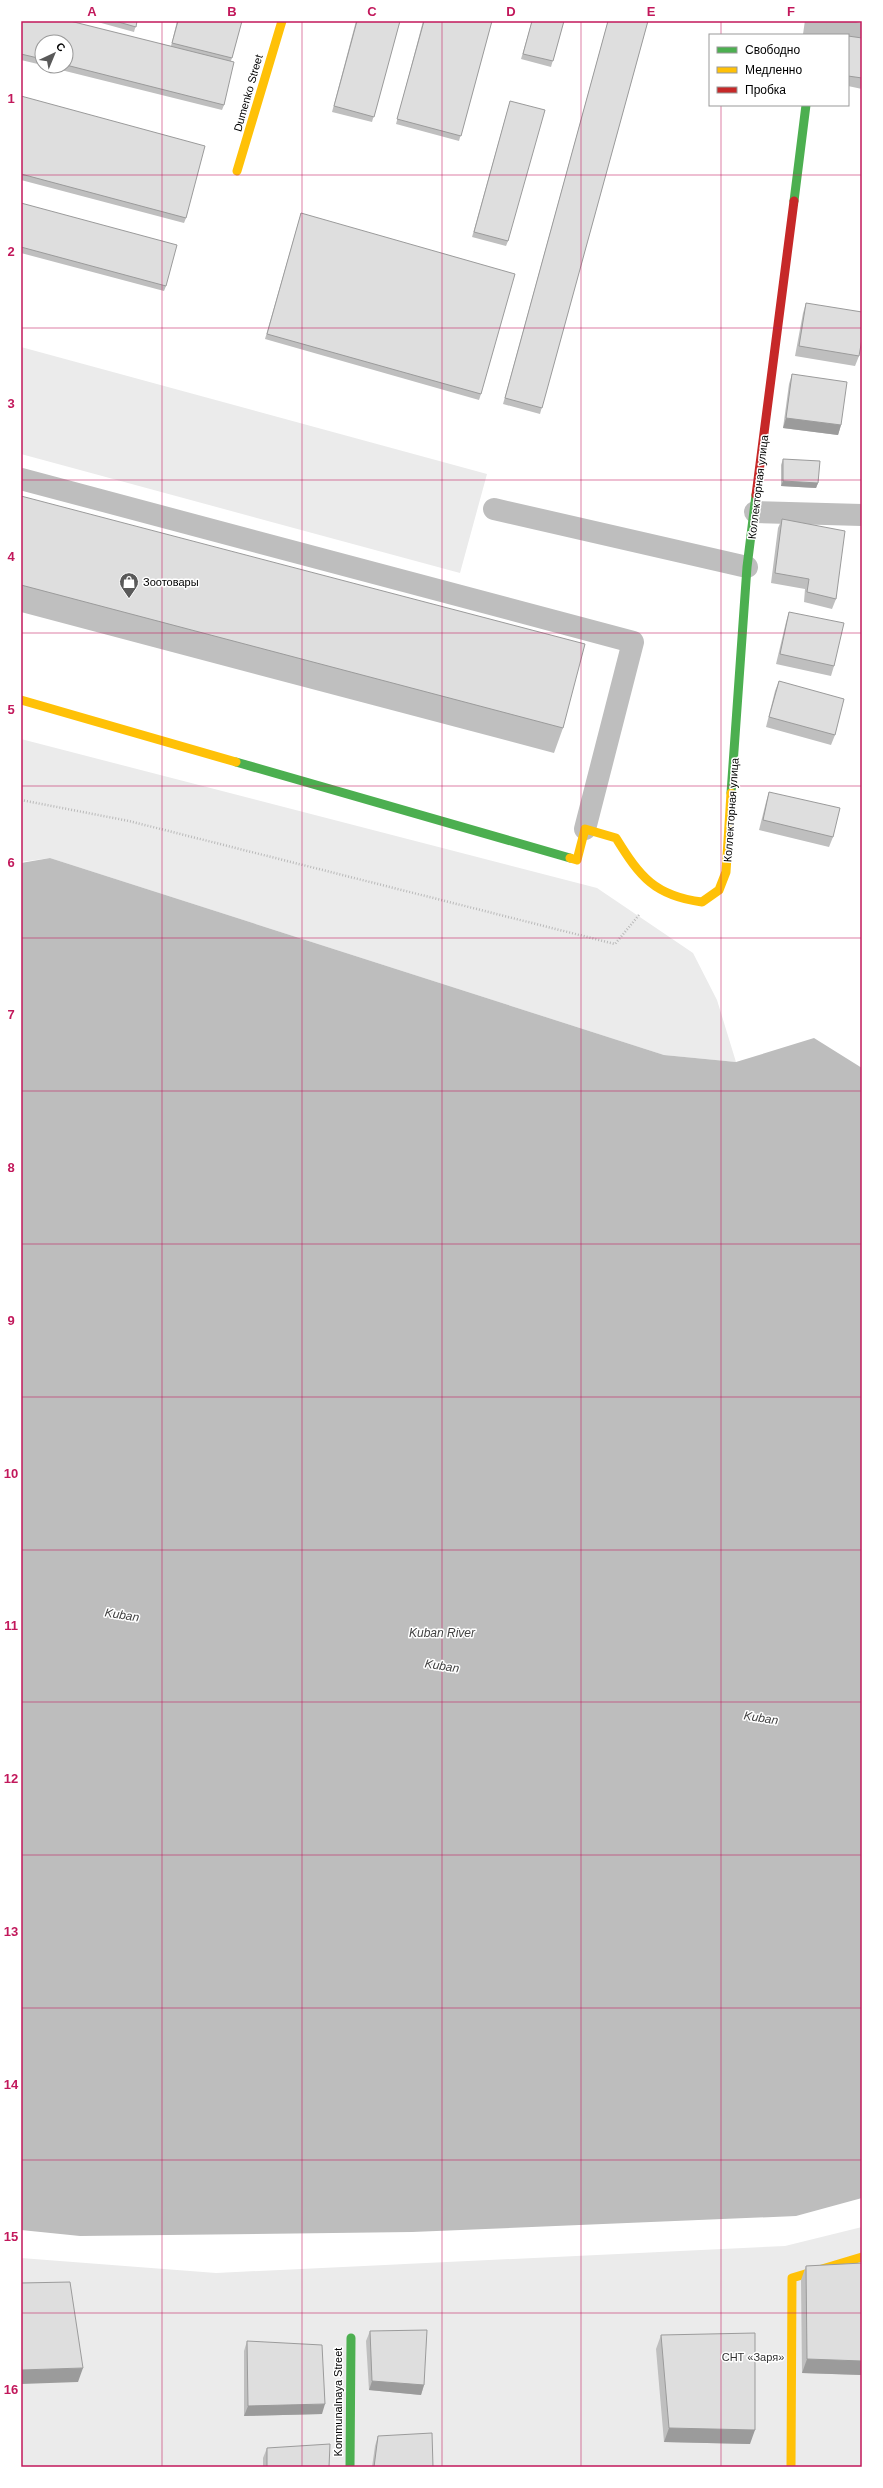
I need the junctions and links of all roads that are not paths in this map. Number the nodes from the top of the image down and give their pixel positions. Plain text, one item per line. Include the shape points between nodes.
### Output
1 (282, 21) edge
2 (815, 26) edge
3 (862, 35) edge
4 (806, 106) edge
5 (237, 171) dead end
6 (21, 479) edge
7 (494, 509) dead end
8 (755, 512) junction
9 (862, 514) edge
10 (747, 567) junction
11 (21, 700) edge
12 (585, 829) junction
13 (862, 2257) edge
14 (351, 2338) dead end
15 (350, 2467) edge
16 (791, 2467) edge

1 - 5 street, Dumenko Street
2 - 3 street
4 - 8 street, Коллекторная улица
6 - 12 street via 633,642
7 - 10 street
8 - 9 street
8 - 10 street, Коллекторная улица
10 - 12 street, Коллекторная улица via 726,872 719,890 702,902 680,900 658,891 635,871 616,838
11 - 12 street via 577,860
13 - 16 street via 792,2278
14 - 15 street, Kommunalnaya Street

